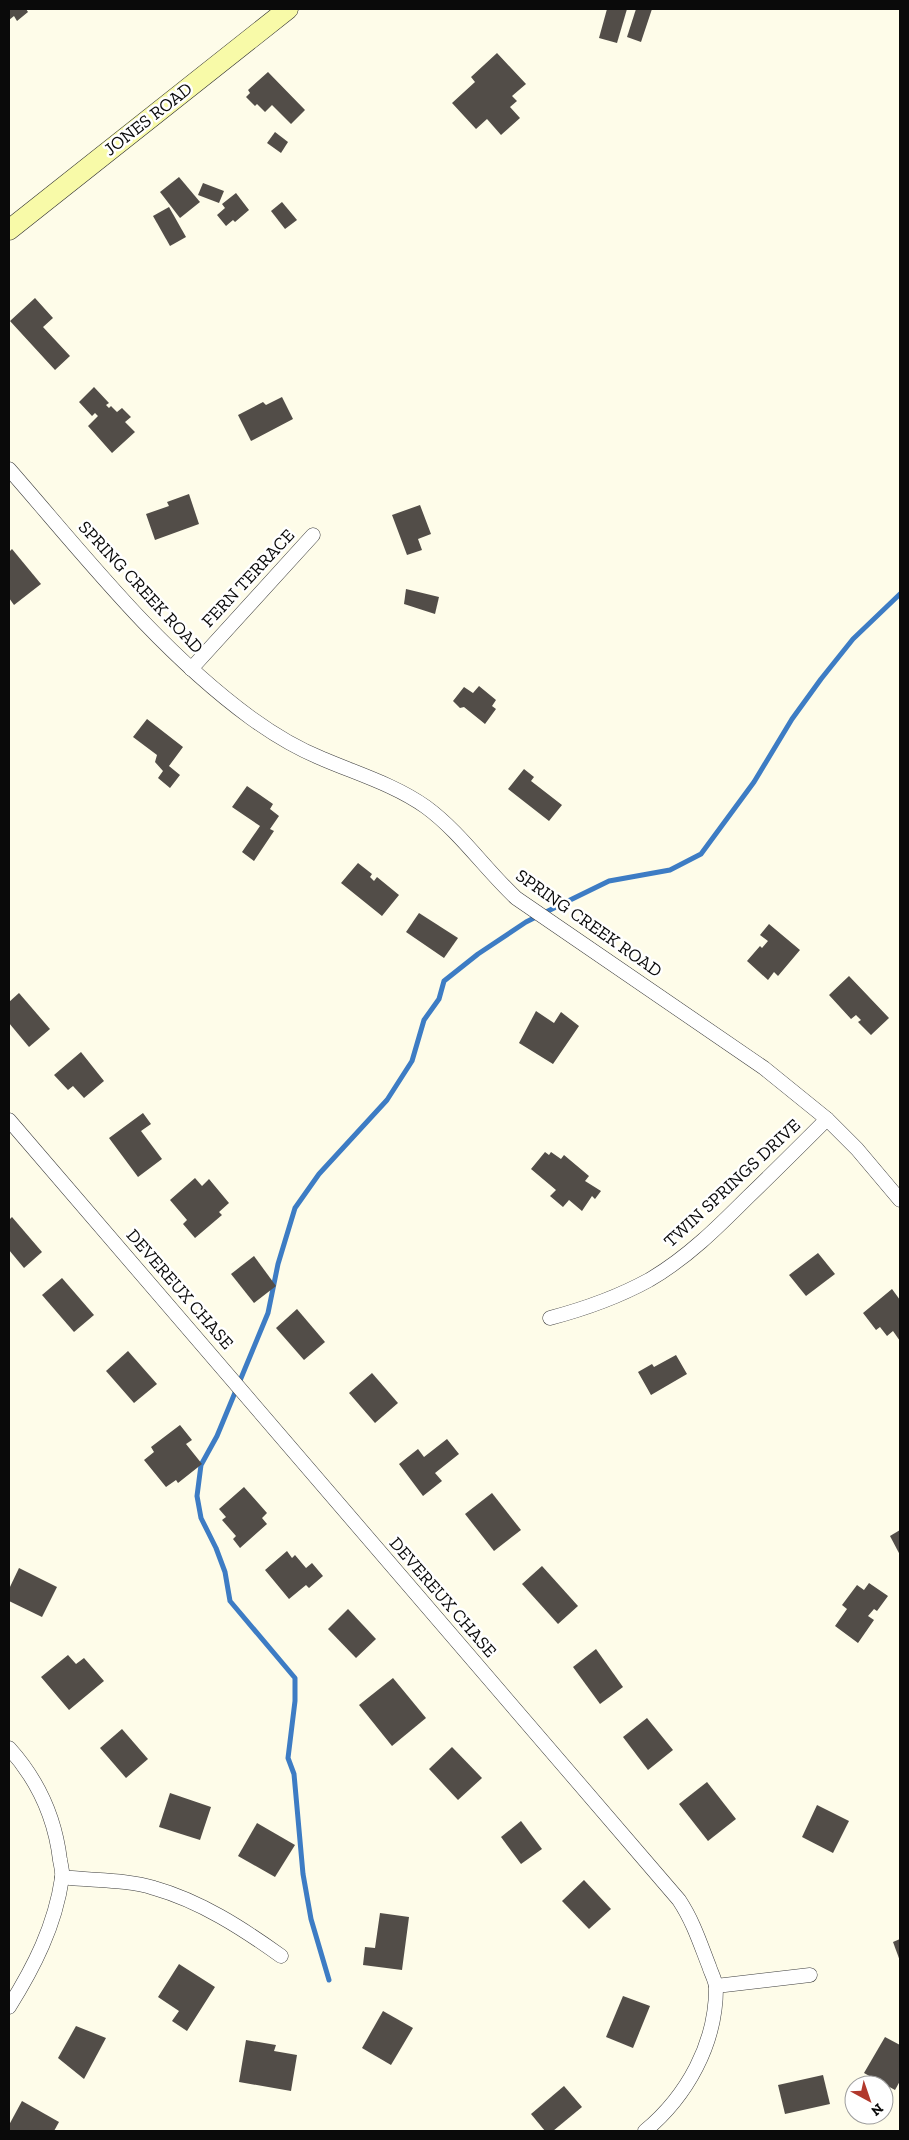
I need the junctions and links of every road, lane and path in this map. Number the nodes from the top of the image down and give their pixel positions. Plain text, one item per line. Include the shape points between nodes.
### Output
1 (288, 9) edge
2 (9, 230) edge
3 (9, 469) edge
4 (313, 535) dead end
5 (191, 669) junction
6 (827, 1119) junction
7 (9, 1120) edge
8 (900, 1200) edge
9 (550, 1318) dead end
10 (9, 1748) edge
11 (62, 1877) junction
12 (282, 1956) dead end
13 (810, 1975) dead end
14 (716, 1986) junction
15 (9, 2007) edge
16 (645, 2131) edge

1 - 2 street, JONES ROAD
3 - 5 street, SPRING CREEK ROAD via 131,610
4 - 5 street, FERN TERRACE
5 - 6 street, SPRING CREEK ROAD via 251,718 285,740 321,759 386,784 425,807 452,829 516,898 764,1068
6 - 8 street, SPRING CREEK ROAD via 857,1148
6 - 9 street, TWIN SPRINGS DRIVE via 716,1229 679,1260 617,1296
7 - 14 street, DEVEREUX CHASE via 679,1900 691,1919
10 - 11 street via 33,1779 51,1816
11 - 12 street via 152,1887 243,1929
11 - 15 street via 48,1936
13 - 14 street
14 - 16 street, DEVEREUX CHASE via 712,2023 700,2062 684,2092

